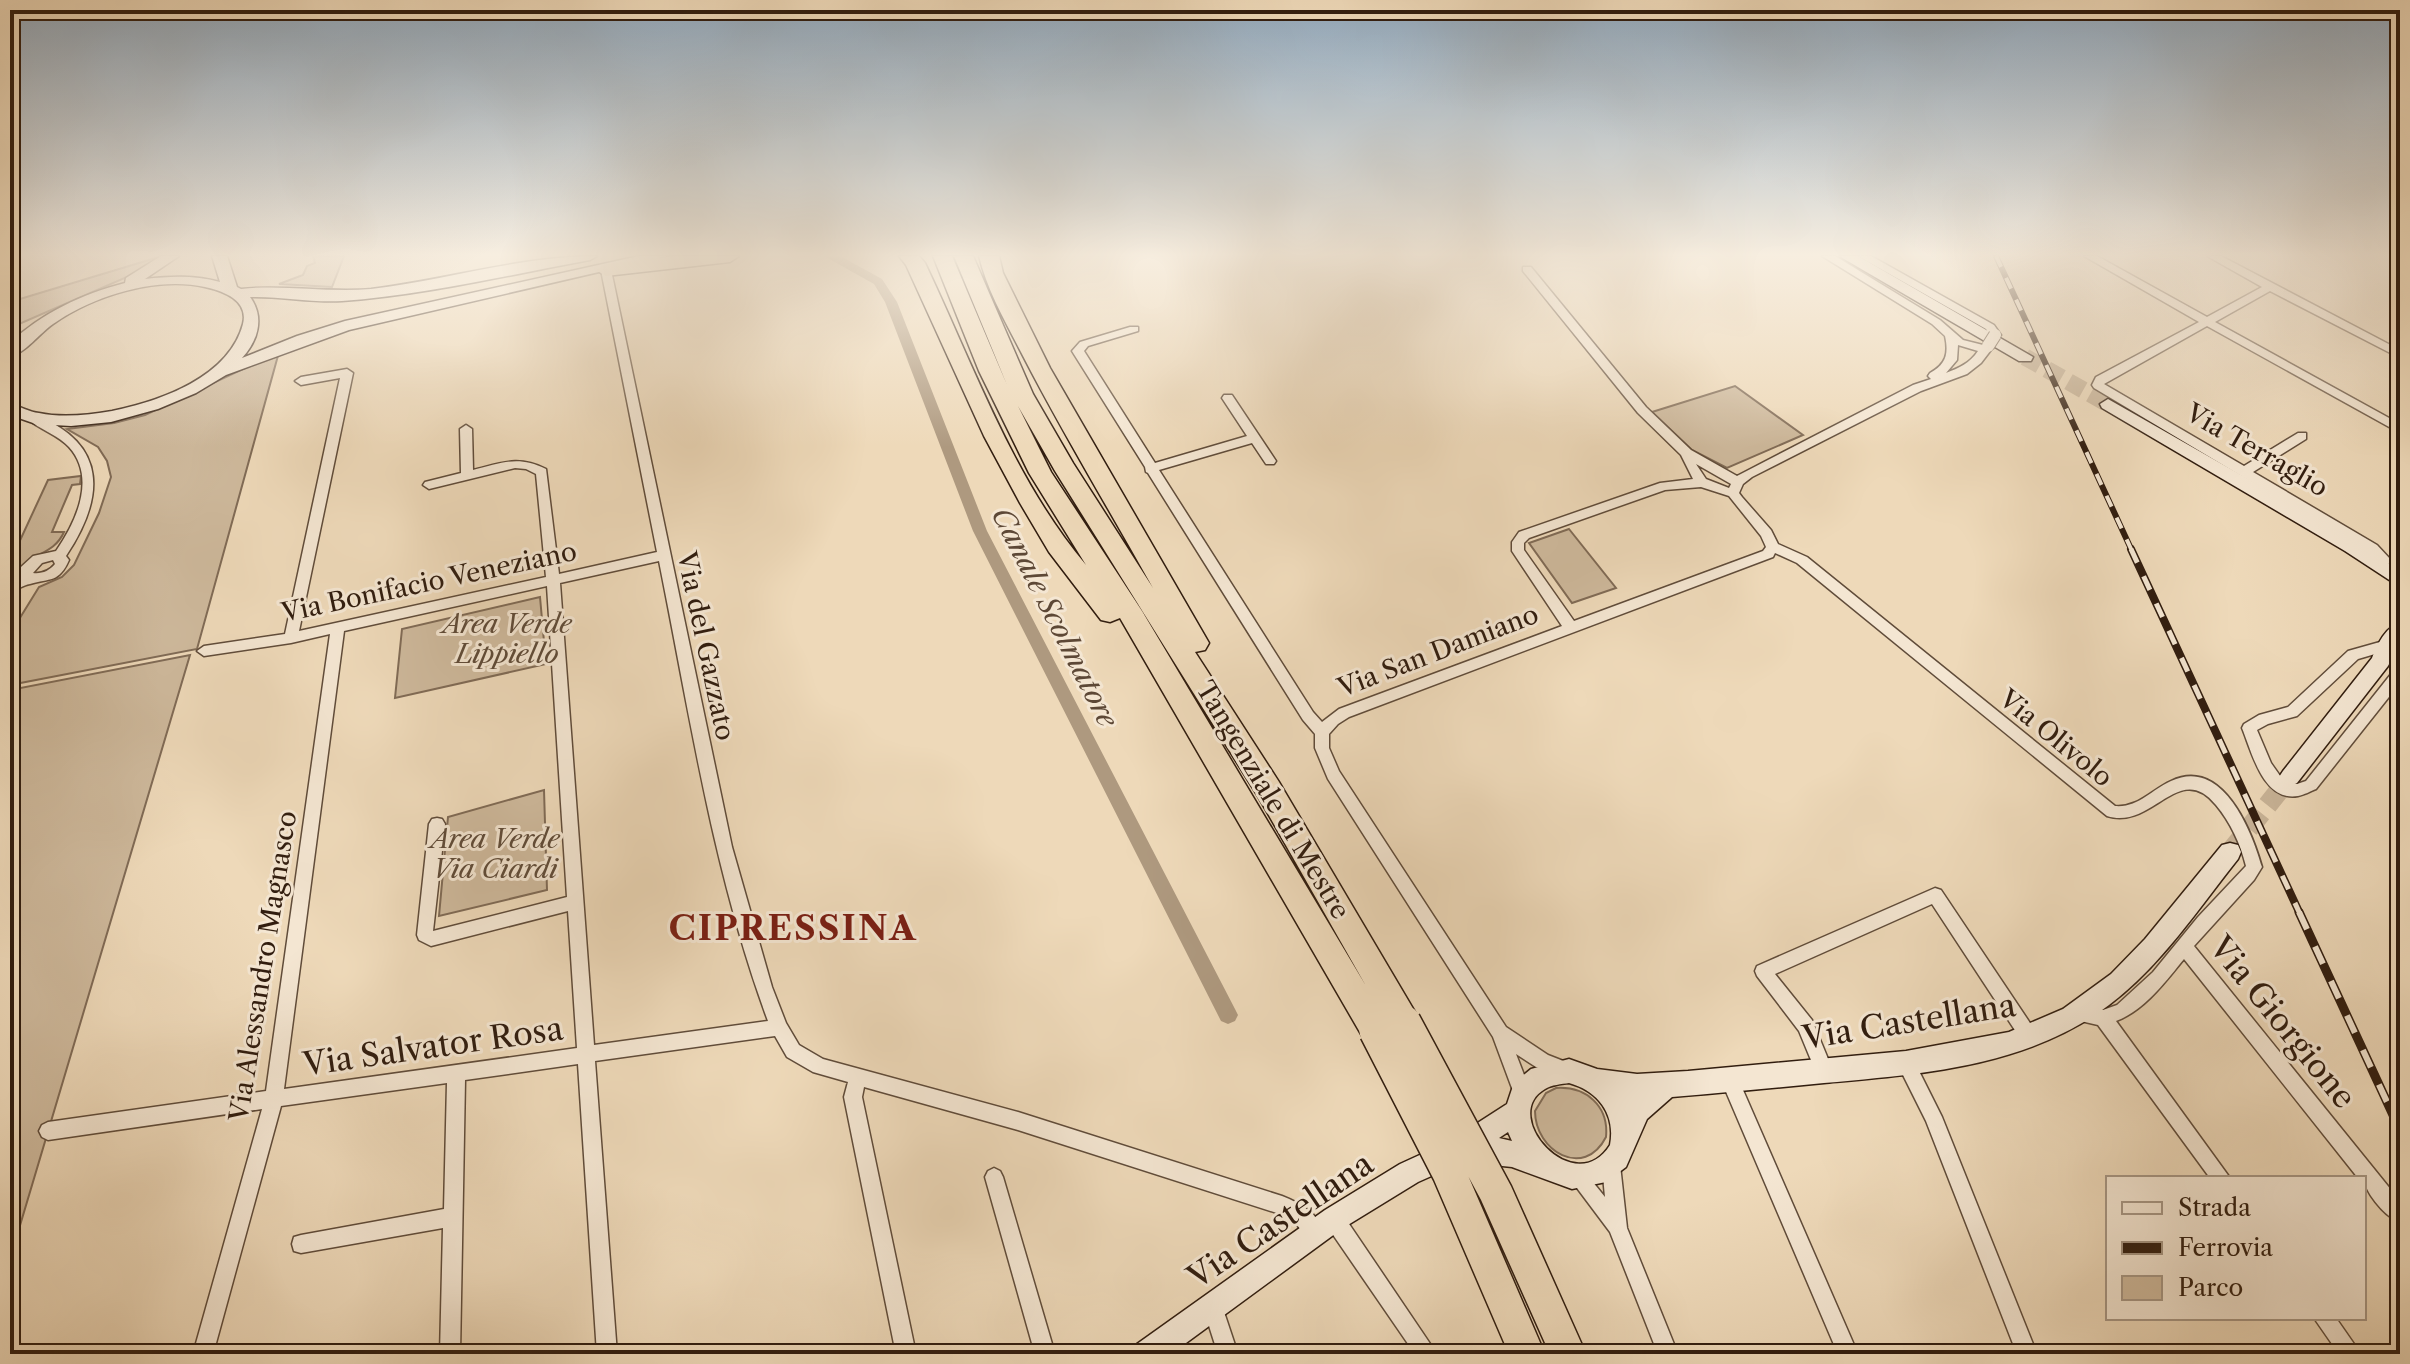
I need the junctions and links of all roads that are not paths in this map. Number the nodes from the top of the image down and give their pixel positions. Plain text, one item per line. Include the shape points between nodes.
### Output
1 (49, 320) edge
2 (50, 320) edge
3 (252, 320) edge
4 (382, 320) edge
5 (616, 320) edge
6 (937, 320) edge
7 (981, 320) edge
8 (993, 320) edge
9 (1568, 320) edge
10 (1932, 320) edge
11 (1959, 320) edge
12 (1977, 320) edge
13 (2203, 320) edge
14 (2211, 320) edge
15 (2332, 320) edge
16 (2207, 322) junction
17 (1134, 329) dead end
18 (10, 332) edge
19 (1951, 336) junction
20 (1987, 348) junction
21 (10, 352) edge
22 (2400, 355) edge
23 (2025, 357) tunnel mouth
24 (205, 380) junction
25 (301, 381) dead end
26 (1917, 388) junction
27 (2104, 397) junction
28 (1228, 398) dead end
29 (12, 411) edge
30 (37, 420) junction
31 (466, 429) dead end
32 (2400, 429) edge
33 (2302, 436) dead end
34 (1254, 438) junction
35 (1687, 453) junction
36 (1270, 461) dead end
37 (1150, 469) junction
38 (2244, 472) junction
39 (467, 475) junction
40 (1701, 483) junction
41 (429, 485) dead end
42 (1736, 488) junction
43 (2351, 546) junction
44 (1772, 547) junction
45 (662, 556) junction
46 (2392, 564) edge
47 (553, 580) junction
48 (2400, 580) edge
49 (10, 587) edge
50 (338, 627) junction
51 (1571, 628) junction
52 (291, 638) junction
53 (2395, 648) edge
54 (204, 651) dead end
55 (2400, 673) edge
56 (1322, 732) junction
57 (2290, 777) tunnel mouth
58 (437, 824) dead end
59 (2230, 852) tunnel mouth
60 (575, 902) junction
61 (2184, 946) junction
62 (1336, 962) junction
63 (2078, 1013) junction
64 (2103, 1018) junction
65 (1390, 1026) junction
66 (779, 1027) junction
67 (1500, 1033) junction
68 (2030, 1038) junction
69 (585, 1055) junction
70 (1906, 1063) junction
71 (1569, 1071) junction
72 (1824, 1071) junction
73 (456, 1073) junction
74 (858, 1076) junction
75 (1730, 1080) junction
76 (1596, 1081) junction
77 (1667, 1085) junction
78 (274, 1099) junction
79 (1520, 1102) junction
80 (48, 1131) dead end
81 (1625, 1136) junction
82 (1457, 1151) junction
83 (1543, 1164) junction
84 (1611, 1165) junction
85 (1577, 1176) junction
86 (2220, 1176) edge
87 (994, 1177) dead end
88 (2396, 1211) dead end
89 (453, 1217) junction
90 (1325, 1226) junction
91 (1618, 1228) junction
92 (301, 1244) dead end
93 (1213, 1307) junction
94 (2326, 1320) edge
95 (203, 1354) edge
96 (450, 1354) edge
97 (607, 1354) edge
98 (906, 1354) edge
99 (1045, 1354) edge
100 (1147, 1354) edge
101 (1228, 1354) edge
102 (1427, 1354) edge
103 (1527, 1354) edge
104 (1568, 1354) edge
105 (1668, 1354) edge
106 (1848, 1354) edge
107 (2027, 1354) edge
108 (2351, 1354) edge

1 - 18 street
2 - 21 street
3 - 24 street via 248,338 232,359
4 - 24 street via 322,333
5 - 45 street, Via del Gazzato
6 - 62 highway via 1064,557 1099,596 1138,657 1294,922
7 - 62 highway, Tangenziale di Mestre via 990,371 1040,473 1133,618
8 - 65 highway, Tangenziale di Mestre via 1022,394 1063,466 1359,941
9 - 35 street via 1642,410
10 - 19 street
11 - 23 street
12 - 20 street, bridge via 1995,335
13 - 16 street
14 - 16 street
15 - 22 street
16 - 27 street via 2100,380
16 - 32 street
17 - 37 street via 1084,344 1078,351
19 - 20 street via 1968,347
19 - 26 street via 1954,352 1948,368
20 - 26 street via 1963,371
24 - 30 street via 173,398 116,417
25 - 52 street via 347,373
26 - 42 street via 1761,467
27 - 38 street, Via Terraglio
27 - 43 street, Via Terraglio
28 - 34 street
29 - 30 street
30 - 49 street via 74,445 90,485 58,570
31 - 39 street
33 - 38 street
34 - 36 street
34 - 37 street
35 - 40 street
35 - 42 street
37 - 56 street
38 - 46 street, Via Terraglio
39 - 41 street
39 - 47 street via 515,464 542,472
40 - 42 street
40 - 51 street via 1664,486 1524,535 1518,551
42 - 44 street via 1743,511 1771,538
43 - 46 street, Via Terraglio
43 - 48 street, Via Terraglio
44 - 51 street, Via San Damiano via 1768,554
44 - 61 street, Via Olivolo via 1802,560 2112,812 2136,812 2179,783 2214,790 2223,798 2254,867
45 - 47 street, Via Bonifacio Veneziano
45 - 66 street, Via del Gazzato via 724,847
47 - 50 street, Via Bonifacio Veneziano
47 - 60 street
50 - 52 street, Via Bonifacio Veneziano
50 - 78 street, Via Alessandro Magnasco
51 - 56 street, Via San Damiano via 1344,713
52 - 54 street, Via Bonifacio Veneziano
53 - 55 street via 2353,655 2292,712 2249,728 2273,781 2285,792 2311,785
53 - 57 street
56 - 67 street, Via San Damiano via 1319,743 1333,775
58 - 60 street via 425,935 431,939
59 - 63 street, Via Castellana via 2130,972
60 - 69 street
61 - 64 street, Via Olivolo via 2138,999
61 - 88 street, Via Giorgione
62 - 65 highway, Tangenziale di Mestre
63 - 64 street
63 - 68 street, Via Castellana
64 - 86 street
65 - 103 highway, Tangenziale di Mestre, bridge
65 - 104 highway, Tangenziale di Mestre, bridge via 1496,1193
66 - 69 street, Via Salvator Rosa
66 - 74 street, Via del Gazzato via 793,1051 819,1066
67 - 71 street, Via San Damiano via 1542,1061
67 - 79 street, Via San Damiano
68 - 70 street, Via Castellana
68 - 72 street via 1935,895 1763,971 1806,1026
69 - 73 street, Via Salvator Rosa
69 - 97 street
70 - 72 street, Via Castellana
70 - 107 street via 1933,1117
71 - 76 street
71 - 79 street via 1537,1077
72 - 75 street, Via Castellana
73 - 78 street, Via Salvator Rosa
73 - 89 street
74 - 90 street, Via del Gazzato via 1282,1205
74 - 98 street via 853,1097
75 - 77 street, Via Castellana
75 - 106 street
76 - 77 street, Via Castellana
76 - 81 street via 1618,1105
77 - 81 street via 1638,1110
78 - 80 street, Via Salvator Rosa
78 - 95 street, Via Alessandro Magnasco
79 - 82 street, Via Castellana
79 - 83 street via 1522,1139
81 - 84 street
82 - 83 street, Via Castellana via 1486,1149
82 - 90 street, Via Castellana via 1409,1173
83 - 85 street
84 - 85 street
84 - 91 street
85 - 91 street
87 - 99 street
89 - 92 street
89 - 96 street
90 - 93 street, Via Castellana
90 - 102 street, Via del Gazzato
91 - 105 street
93 - 100 street, Via Castellana
93 - 101 street
94 - 108 street

